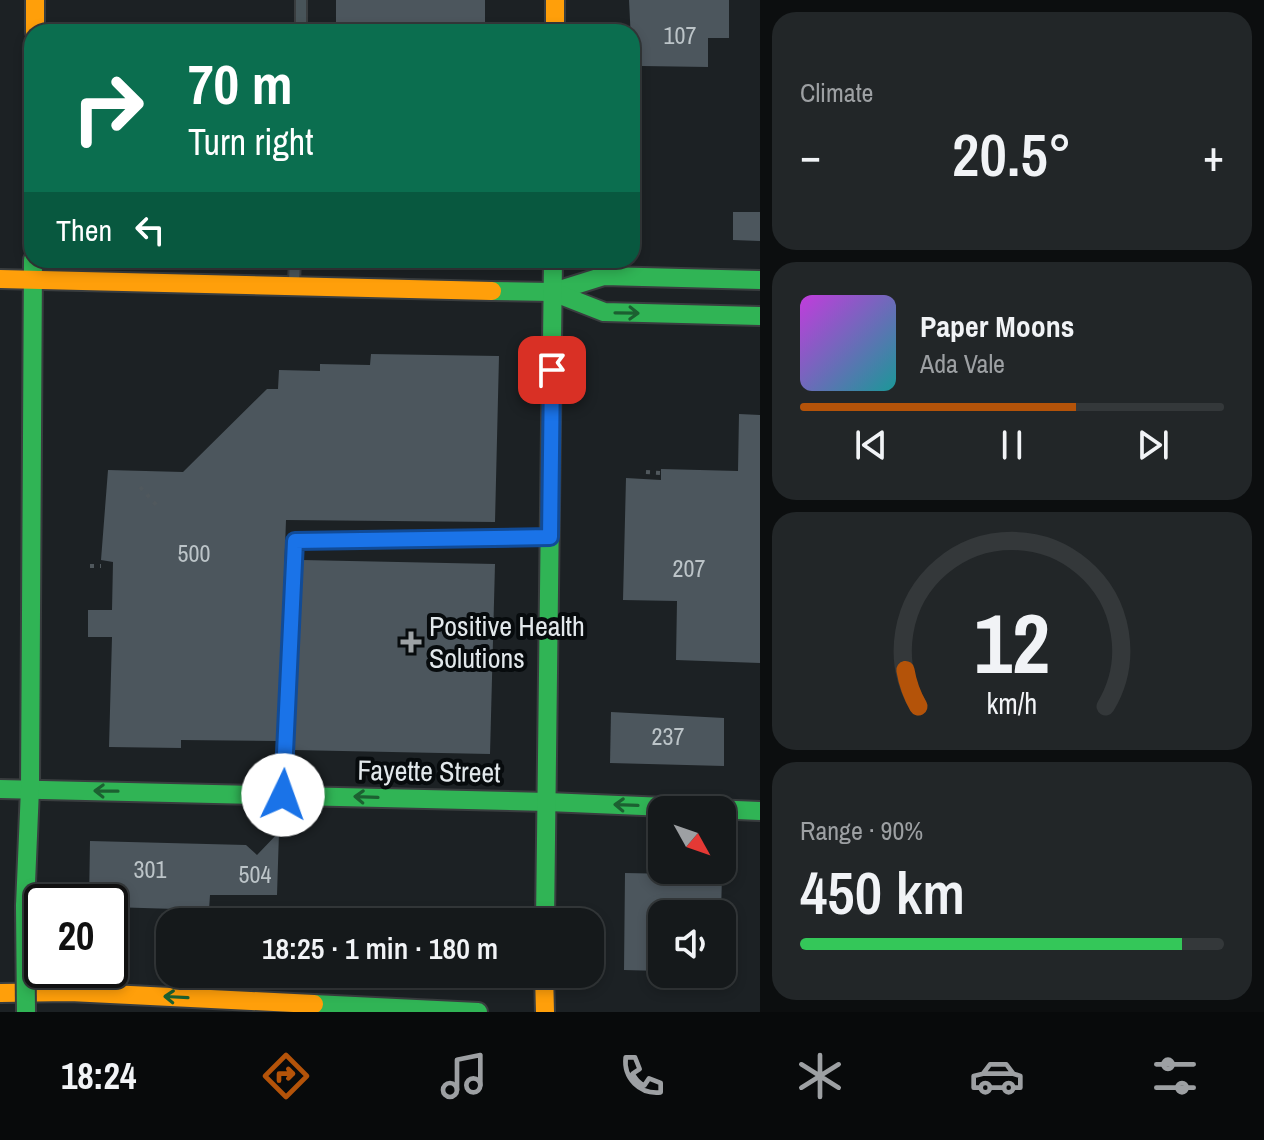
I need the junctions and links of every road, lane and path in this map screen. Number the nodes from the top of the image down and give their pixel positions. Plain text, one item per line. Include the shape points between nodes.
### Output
1 (35, 0) edge
2 (301, 0) edge
3 (555, 0) edge
4 (35, 24) edge
5 (301, 24) edge
6 (555, 24) edge
7 (33, 268) edge
8 (295, 268) edge
9 (553, 268) edge
10 (0, 279) edge
11 (33, 280) junction
12 (760, 280) edge
13 (294, 286) junction
14 (553, 292) junction
15 (760, 316) edge
16 (646, 472) dead end
17 (661, 473) dead end
18 (140, 487) dead end
19 (160, 509) dead end
20 (550, 537) junction
21 (90, 566) dead end
22 (101, 566) dead end
23 (0, 789) edge
24 (30, 789) junction
25 (283, 795) junction
26 (548, 802) junction
27 (760, 811) edge
28 (545, 908) edge
29 (0, 977) edge
30 (544, 988) edge
31 (70, 992) junction
32 (0, 993) edge
33 (26, 1012) edge
34 (478, 1012) edge
35 (545, 1012) edge

1 - 4 main road
2 - 5 lane
3 - 6 main road
7 - 11 main road
8 - 13 lane
9 - 14 main road
10 - 11 main road
11 - 13 main road
11 - 24 main road
12 - 14 main road via 604,276
13 - 14 main road
14 -> 15 main road via 608,312
14 - 20 main road
16 - 17 path
18 - 19 path
20 - 25 lane via 295,541
20 - 26 main road
21 - 22 path
23 - 24 main road, Fayette Street
25 -> 24 main road, Fayette Street
24 - 33 main road, bridge
26 -> 25 main road, Fayette Street
27 -> 26 main road, Fayette Street
26 - 28 main road
29 - 31 main road
30 - 35 main road
31 - 32 main road
34 -> 31 main road

